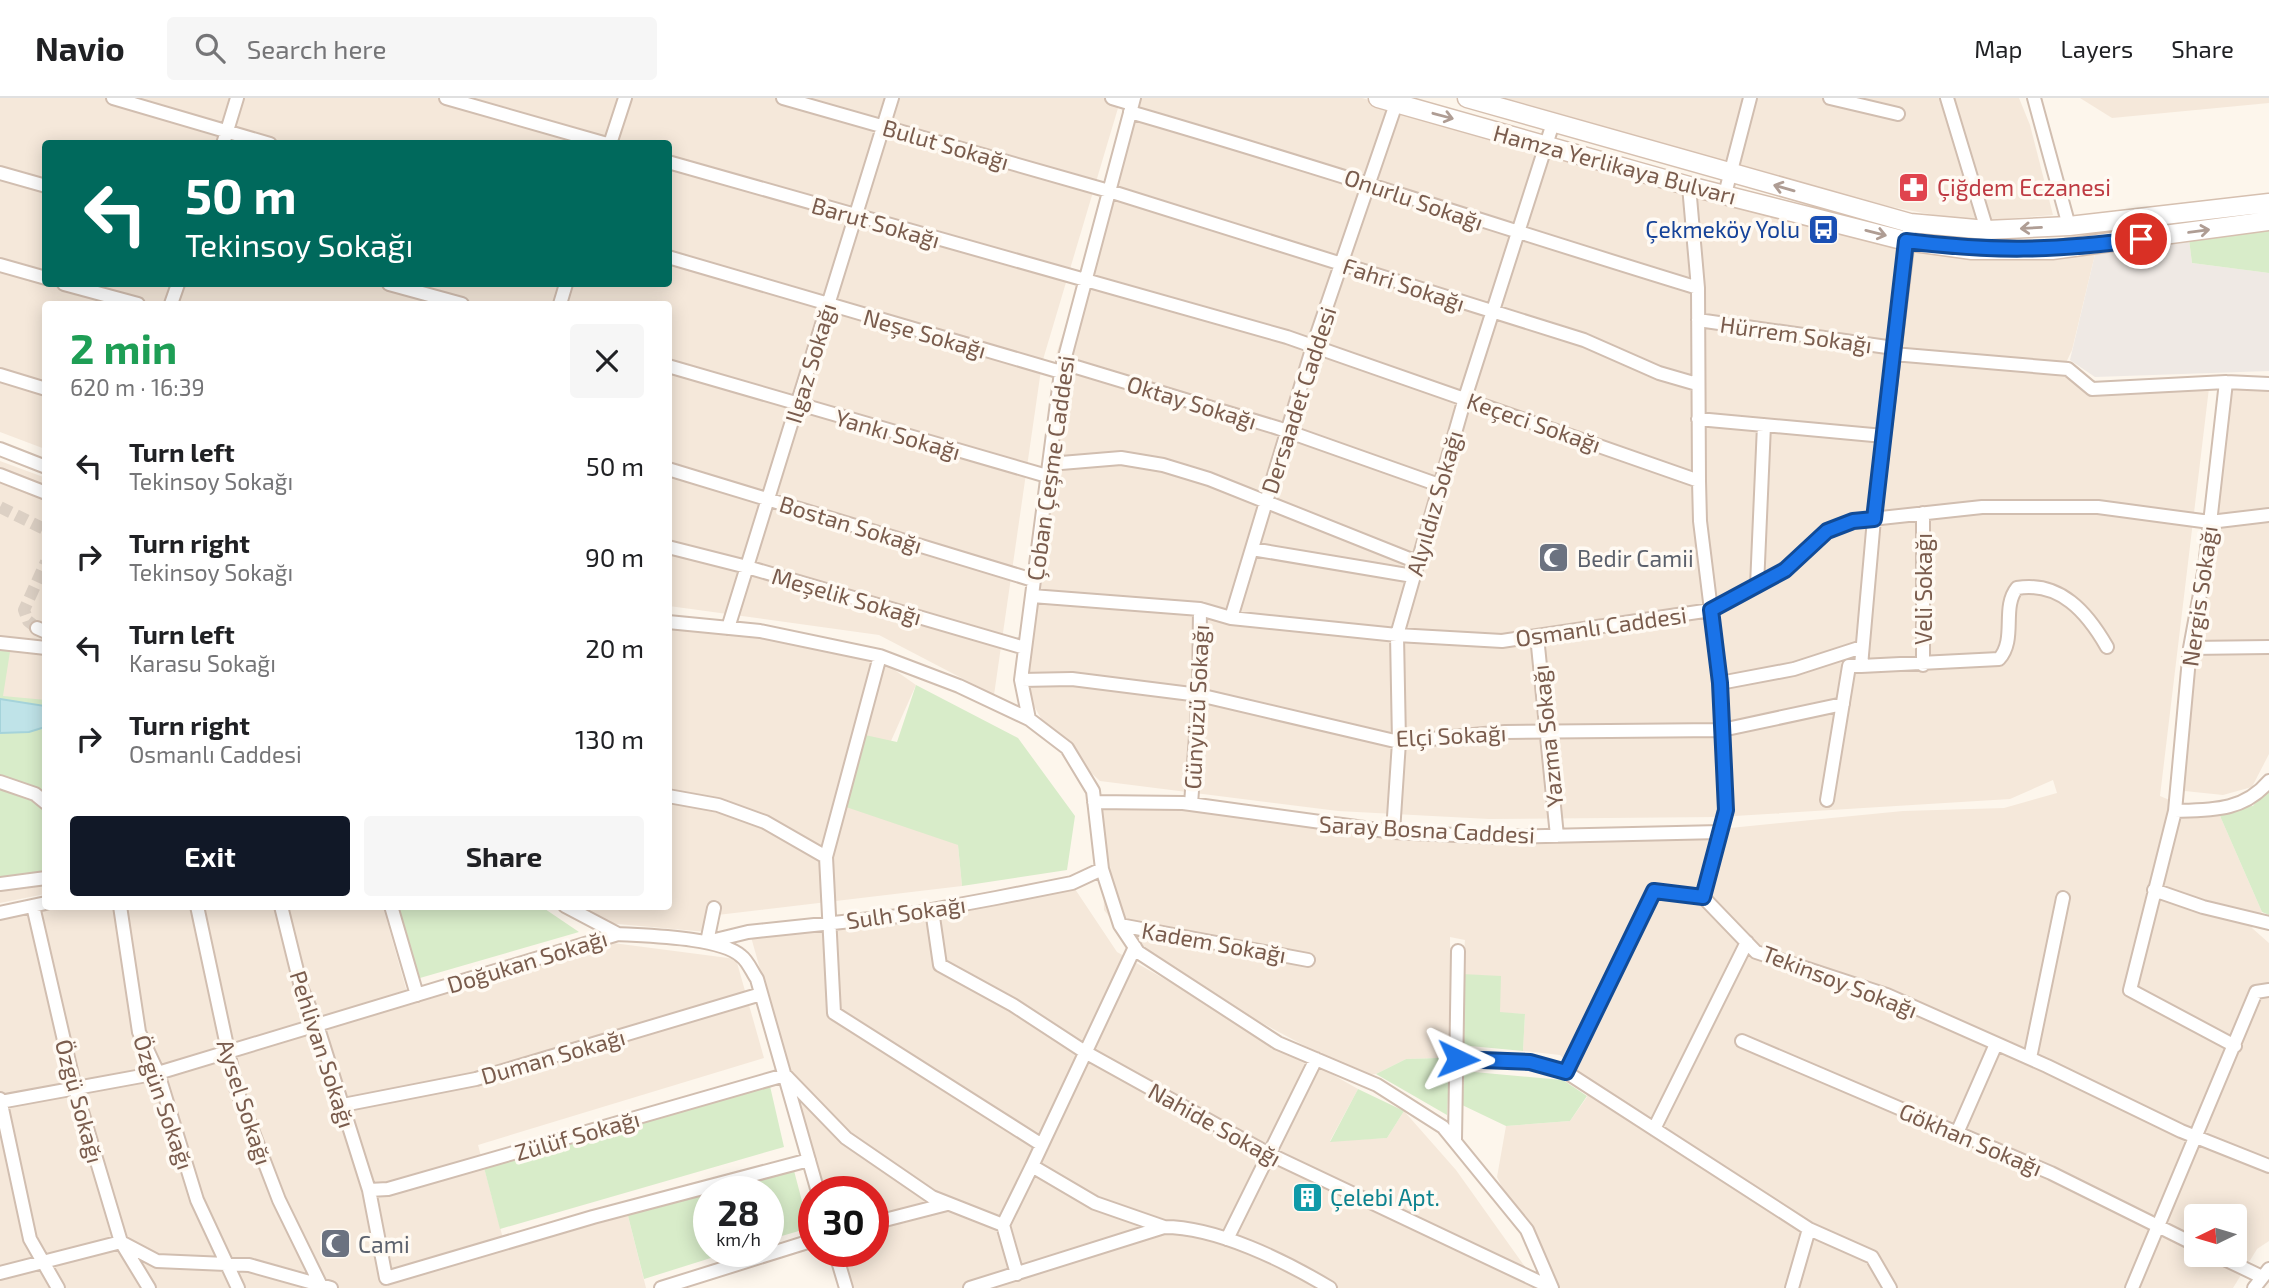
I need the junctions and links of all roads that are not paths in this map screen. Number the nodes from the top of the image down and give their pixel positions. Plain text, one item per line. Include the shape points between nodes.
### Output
1 (113, 98) edge
2 (237, 98) edge
3 (446, 98) edge
4 (625, 98) edge
5 (783, 98) edge
6 (892, 98) edge
7 (1112, 98) edge
8 (1378, 98) edge
9 (1467, 98) edge
10 (1750, 98) edge
11 (1830, 98) edge
12 (1947, 98) edge
13 (2034, 98) edge
14 (1398, 101) edge
15 (1507, 103) edge
16 (1132, 105) edge
17 (1898, 114) dead end
18 (1553, 122) junction
19 (883, 127) junction
20 (225, 137) edge
21 (244, 140) edge
22 (594, 140) edge
23 (609, 140) edge
24 (1547, 145) junction
25 (672, 163) edge
26 (0, 173) edge
27 (1732, 173) junction
28 (1369, 183) junction
29 (42, 185) edge
30 (1689, 186) junction
31 (1109, 191) junction
32 (1725, 194) junction
33 (2269, 203) edge
34 (855, 217) junction
35 (2269, 222) edge
36 (2069, 226) junction
37 (1987, 230) junction
38 (1908, 232) junction
39 (1517, 233) junction
40 (672, 258) edge
41 (1342, 264) junction
42 (0, 265) edge
43 (42, 277) edge
44 (1085, 281) junction
45 (75, 287) edge
46 (400, 287) edge
47 (1698, 288) junction
48 (127, 301) edge
49 (451, 301) edge
50 (828, 304) junction
51 (1493, 312) junction
52 (1698, 320) junction
53 (1313, 345) junction
54 (1893, 351) junction
55 (672, 367) edge
56 (1062, 367) junction
57 (0, 375) edge
58 (2226, 382) junction
59 (1697, 384) junction
60 (2269, 384) edge
61 (42, 388) edge
62 (1465, 398) junction
63 (797, 406) junction
64 (1698, 419) junction
65 (1765, 425) junction
66 (1286, 431) junction
67 (1884, 436) junction
68 (0, 449) edge
69 (42, 465) edge
70 (672, 470) edge
71 (1048, 470) junction
72 (0, 475) edge
73 (1699, 481) junction
74 (1439, 485) junction
75 (42, 491) edge
76 (768, 499) junction
77 (1265, 502) junction
78 (1923, 513) junction
79 (2269, 516) edge
80 (1874, 519) junction
81 (2210, 522) junction
82 (672, 548) edge
83 (1252, 549) junction
84 (1417, 562) junction
85 (747, 567) junction
86 (1413, 576) junction
87 (1034, 580) junction
88 (1757, 586) junction
89 (1032, 596) junction
90 (1200, 610) junction
91 (1711, 610) junction
92 (1231, 618) junction
93 (672, 622) edge
94 (728, 628) junction
95 (1397, 635) junction
96 (1537, 636) junction
97 (0, 643) edge
98 (1862, 647) junction
99 (2107, 647) dead end
100 (2269, 647) edge
101 (42, 648) edge
102 (2190, 648) junction
103 (1025, 649) junction
104 (880, 656) junction
105 (1923, 665) junction
106 (1861, 666) junction
107 (1021, 680) junction
108 (1720, 683) junction
109 (1199, 695) junction
110 (1843, 705) junction
111 (1029, 719) junction
112 (1722, 730) junction
113 (1549, 732) junction
114 (1399, 742) junction
115 (2269, 781) edge
116 (0, 782) edge
117 (672, 797) edge
118 (42, 800) edge
119 (1827, 800) dead end
120 (1094, 802) junction
121 (1191, 804) junction
122 (2175, 811) junction
123 (1393, 832) junction
124 (1720, 832) junction
125 (1557, 836) junction
126 (826, 857) junction
127 (1102, 869) junction
128 (42, 879) edge
129 (0, 884) edge
130 (2154, 890) junction
131 (1703, 897) junction
132 (2063, 898) dead end
133 (39, 904) edge
134 (714, 908) dead end
135 (121, 910) edge
136 (198, 910) edge
137 (282, 910) edge
138 (392, 910) edge
139 (573, 910) edge
140 (932, 910) junction
141 (0, 914) edge
142 (828, 923) junction
143 (2269, 923) edge
144 (1120, 925) junction
145 (618, 934) junction
146 (707, 942) junction
147 (1747, 942) junction
148 (1135, 947) junction
149 (1458, 951) dead end
150 (1308, 960) dead end
151 (2263, 991) edge
152 (761, 994) junction
153 (417, 995) junction
154 (317, 1025) junction
155 (1742, 1041) dead end
156 (1996, 1044) junction
157 (2235, 1046) junction
158 (226, 1052) junction
159 (1085, 1052) junction
160 (2029, 1058) junction
161 (1317, 1059) junction
162 (1458, 1059) junction
163 (1566, 1072) junction
164 (158, 1073) junction
165 (785, 1075) junction
166 (75, 1088) junction
167 (0, 1101) edge
168 (342, 1105) junction
169 (1654, 1129) junction
170 (1957, 1133) junction
171 (2196, 1137) junction
172 (1455, 1140) junction
173 (1042, 1144) junction
174 (1269, 1154) junction
175 (809, 1160) junction
176 (1032, 1166) junction
177 (2269, 1166) edge
178 (814, 1176) edge
179 (369, 1190) junction
180 (948, 1204) junction
181 (889, 1219) edge
182 (1003, 1225) junction
183 (2157, 1226) junction
184 (1164, 1227) junction
185 (1809, 1229) junction
186 (1227, 1239) junction
187 (2184, 1239) edge
188 (121, 1242) junction
189 (798, 1245) edge
190 (42, 1263) junction
191 (226, 1264) junction
192 (840, 1267) edge
193 (2240, 1267) edge
194 (0, 1273) edge
195 (1017, 1273) junction
196 (2262, 1278) edge
197 (387, 1283) edge
198 (324, 1287) edge
199 (58, 1288) edge
200 (149, 1288) edge
201 (238, 1288) edge
202 (661, 1288) edge
203 (846, 1288) edge
204 (970, 1288) edge
205 (1330, 1288) edge
206 (1552, 1288) edge
207 (1792, 1288) edge
208 (1890, 1288) edge
209 (2133, 1288) edge

1 - 20 street
2 - 20 street
3 - 22 street
4 - 23 street
5 - 19 street, Bulut Sokağı
6 - 19 street, Ilgaz Sokağı
7 - 16 street, Onurlu Sokağı
8 - 14 main road, Hamza Yerlikaya Bulvarı
9 - 15 main road, Hamza Yerlikaya Bulvarı
10 - 27 street
11 - 17 street
12 - 37 street
13 - 36 street
14 -> 24 main road, Hamza Yerlikaya Bulvarı
14 - 28 street, Dersaadet Caddesi
15 - 18 main road, Hamza Yerlikaya Bulvarı
16 - 28 street, Onurlu Sokağı
16 - 31 street, Çoban Çeşme Caddesi
18 - 24 street, Alyıldız Sokağı
18 - 27 main road, Hamza Yerlikaya Bulvarı
19 - 31 street, Bulut Sokağı
19 - 34 street, Ilgaz Sokağı
20 - 21 street
24 - 30 main road, Hamza Yerlikaya Bulvarı
24 - 39 street, Alyıldız Sokağı
25 - 34 street, Barut Sokağı
26 - 29 street
27 - 32 street
38 -> 27 main road, Hamza Yerlikaya Bulvarı
28 - 39 street, Onurlu Sokağı
28 - 41 street, Dersaadet Caddesi
30 - 32 main road, Hamza Yerlikaya Bulvarı
30 - 47 street
31 - 41 street, Fahri Sokağı
31 - 44 street, Çoban Çeşme Caddesi
32 -> 38 main road, Hamza Yerlikaya Bulvarı
33 - 36 main road, Hamza Yerlikaya Bulvarı
34 - 44 street, Barut Sokağı
34 - 50 street, Ilgaz Sokağı
38 -> 35 main road, Hamza Yerlikaya Bulvarı via 1972,250 2052,250
36 -> 37 main road, Hamza Yerlikaya Bulvarı
37 - 38 main road, Hamza Yerlikaya Bulvarı
38 - 54 street
39 - 47 street, Onurlu Sokağı
39 - 51 street, Alyıldız Sokağı
40 - 50 street, Neşe Sokağı
41 - 51 street, Fahri Sokağı
41 - 53 street, Dersaadet Caddesi
42 - 43 street
44 - 53 street, Keçeci Sokağı
44 - 56 street, Çoban Çeşme Caddesi
45 - 48 street
46 - 49 street
47 - 52 street
50 - 56 street, Neşe Sokağı
50 - 63 street, Ilgaz Sokağı
51 - 59 street, Fahri Sokağı via 1584,340 1659,373
51 - 62 street, Alyıldız Sokağı
52 - 54 street, Hürrem Sokağı
52 - 59 street
53 - 62 street, Keçeci Sokağı
53 - 66 street, Dersaadet Caddesi
54 - 58 street, Hürrem Sokağı via 2068,369 2092,389
54 - 67 street
55 - 63 street, Yankı Sokağı
56 - 66 street, Oktay Sokağı
56 - 71 street, Çoban Çeşme Caddesi
57 - 61 street
58 - 60 street, Hürrem Sokağı
58 - 81 street, Nergis Sokağı
59 - 64 street
62 - 73 street, Keçeci Sokağı
62 - 74 street, Alyıldız Sokağı
63 - 71 street, Yankı Sokağı
63 - 76 street, Ilgaz Sokağı
64 - 65 street
64 - 73 street
65 - 67 street
65 - 88 street
66 - 74 street, Oktay Sokağı
66 - 77 street, Dersaadet Caddesi
67 - 80 street
68 - 69 street
70 - 76 street, Bostan Sokağı
71 - 77 street via 1121,458 1163,466
71 - 87 street, Çoban Çeşme Caddesi
72 - 75 street
73 - 91 street
74 - 84 street, Alyıldız Sokağı
76 - 85 street, Ilgaz Sokağı
76 - 87 street, Bostan Sokağı
77 - 83 street, Dersaadet Caddesi
77 - 84 street
78 - 80 street, Osmanlı Caddesi
78 - 81 street, Osmanlı Caddesi via 1982,507 2098,507
78 - 105 street, Veli Sokağı
79 - 81 street, Osmanlı Caddesi
80 - 88 street, Osmanlı Caddesi via 1827,531 1785,570
80 - 98 street
81 - 102 street, Nergis Sokağı
82 - 85 street, Meşelik Sokağı
83 - 86 street
83 - 92 street, Dersaadet Caddesi
84 - 86 street, Alyıldız Sokağı
85 - 94 street, Ilgaz Sokağı
85 - 103 street, Meşelik Sokağı
86 - 95 street, Alyıldız Sokağı
87 - 89 street, Çoban Çeşme Caddesi
88 - 91 street, Osmanlı Caddesi
89 - 90 street, Osmanlı Caddesi
89 - 103 street, Çoban Çeşme Caddesi
90 - 92 street, Osmanlı Caddesi
90 - 109 street, Günyüzü Sokağı
91 - 96 street, Osmanlı Caddesi
91 - 108 street
92 - 95 street, Osmanlı Caddesi
93 - 94 street
94 - 104 street
95 - 96 street, Osmanlı Caddesi via 1502,641
95 - 114 street, Alyıldız Sokağı
96 - 113 street, Yazma Sokağı
97 - 101 street
98 - 106 street
98 - 108 street via 1794,669
99 - 105 street via 2094,624 2068,599 2037,585 2017,589 2011,596 2008,649 1999,659
100 - 102 street
102 - 122 street, Nergis Sokağı
103 - 107 street, Çoban Çeşme Caddesi
104 - 111 street
104 - 126 street
105 - 106 street
106 - 110 street via 1849,666
107 - 109 street, Elçi Sokağı via 1072,679
107 - 111 street, Çoban Çeşme Caddesi
108 - 112 street
109 - 114 street, Elçi Sokağı
109 - 121 street, Günyüzü Sokağı
110 - 112 street, Elçi Sokağı
110 - 119 street
111 - 120 street via 1067,748 1093,791
112 - 113 street, Elçi Sokağı
112 - 124 street via 1726,810
113 - 114 street, Elçi Sokağı
113 - 125 street, Yazma Sokağı
114 - 123 street, Alyıldız Sokağı
115 - 122 street via 2244,803 2216,810
116 - 118 street
117 - 126 street via 718,804 765,822
120 - 121 street, Saray Bosna Caddesi
120 - 127 street
121 - 123 street, Saray Bosna Caddesi
122 - 130 street, Nergis Sokağı
123 - 125 street, Saray Bosna Caddesi
124 - 125 street, Saray Bosna Caddesi
124 - 131 street
126 - 142 street
127 - 140 street, Sulh Sokağı via 1072,883
127 - 144 street
128 - 129 street
130 - 143 street
130 - 157 street, Nergis Sokağı via 2130,990
131 - 147 street, Tekinsoy Sokağı
131 - 163 street via 1654,891
132 - 160 street
133 - 141 street
133 - 166 street, Özgü Sokağı via 40,929
134 - 146 street
135 - 164 street, Özgün Sokağı via 139,1032
136 - 158 street, Aysel Sokağı
137 - 154 street, Pehlivan Sokağı via 301,987
138 - 153 street
139 - 145 street
140 - 142 street, Sulh Sokağı
140 - 159 street, Nahide Sokağı via 940,965
142 - 146 street, Sulh Sokağı via 748,932
142 - 173 street via 834,1013
144 - 148 street
144 - 150 street, Kadem Sokağı
145 - 146 street, Doğukan Sokağı
145 - 153 street, Doğukan Sokağı
146 - 152 street, Doğukan Sokağı via 741,955
147 - 156 street, Tekinsoy Sokağı via 1756,952 1887,995
147 - 169 street
148 - 159 street
148 - 161 street via 1278,1043
149 - 162 street
151 - 157 street
152 - 165 street, Doğukan Sokağı
152 - 168 street, Duman Sokağı via 476,1079
153 - 154 street, Doğukan Sokağı
154 - 158 street, Doğukan Sokağı
154 - 168 street, Pehlivan Sokağı
155 - 170 street, Gökhan Sokağı
156 - 160 street, Tekinsoy Sokağı
156 - 170 street
157 - 171 street
158 - 164 street, Doğukan Sokağı
158 - 198 street, Aysel Sokağı via 279,1200
159 - 173 street
159 - 174 street, Nahide Sokağı
160 - 171 street, Tekinsoy Sokağı
161 - 172 street via 1377,1086 1443,1127
161 - 174 street
162 - 163 street via 1530,1062
162 - 172 street
163 - 169 street
164 - 166 street, Doğukan Sokağı
164 - 191 street, Özgün Sokağı via 197,1200
165 - 175 street, Doğukan Sokağı
165 - 179 street, Zülüf Sokağı via 388,1189
165 - 180 street via 846,1138
166 - 167 street, Doğukan Sokağı
166 - 188 street, Özgü Sokağı
167 - 190 street via 30,1239
168 - 179 street, Pehlivan Sokağı
169 - 185 street
170 - 183 street, Gökhan Sokağı
171 - 177 street, Tekinsoy Sokağı
171 - 183 street
172 - 206 street via 1527,1230
173 - 176 street
174 - 186 street
174 - 206 street, Nahide Sokağı
175 - 178 street, Doğukan Sokağı
175 - 197 street via 593,1217
176 - 182 street
176 - 184 street via 1095,1203
179 - 197 street, Pehlivan Sokağı
180 - 181 street
180 - 182 street
182 - 195 street
183 - 187 street, Gökhan Sokağı
183 - 209 street
184 - 186 street via 1186,1227
184 - 195 street
185 - 207 street
185 - 208 street via 1872,1257
186 - 205 street
188 - 190 street
188 - 191 street via 157,1261
188 - 200 street, Özgü Sokağı
189 - 202 street
190 - 194 street
190 - 199 street
191 - 198 street via 249,1265
191 - 201 street, Özgün Sokağı
192 - 203 street
193 - 196 street
195 - 204 street

